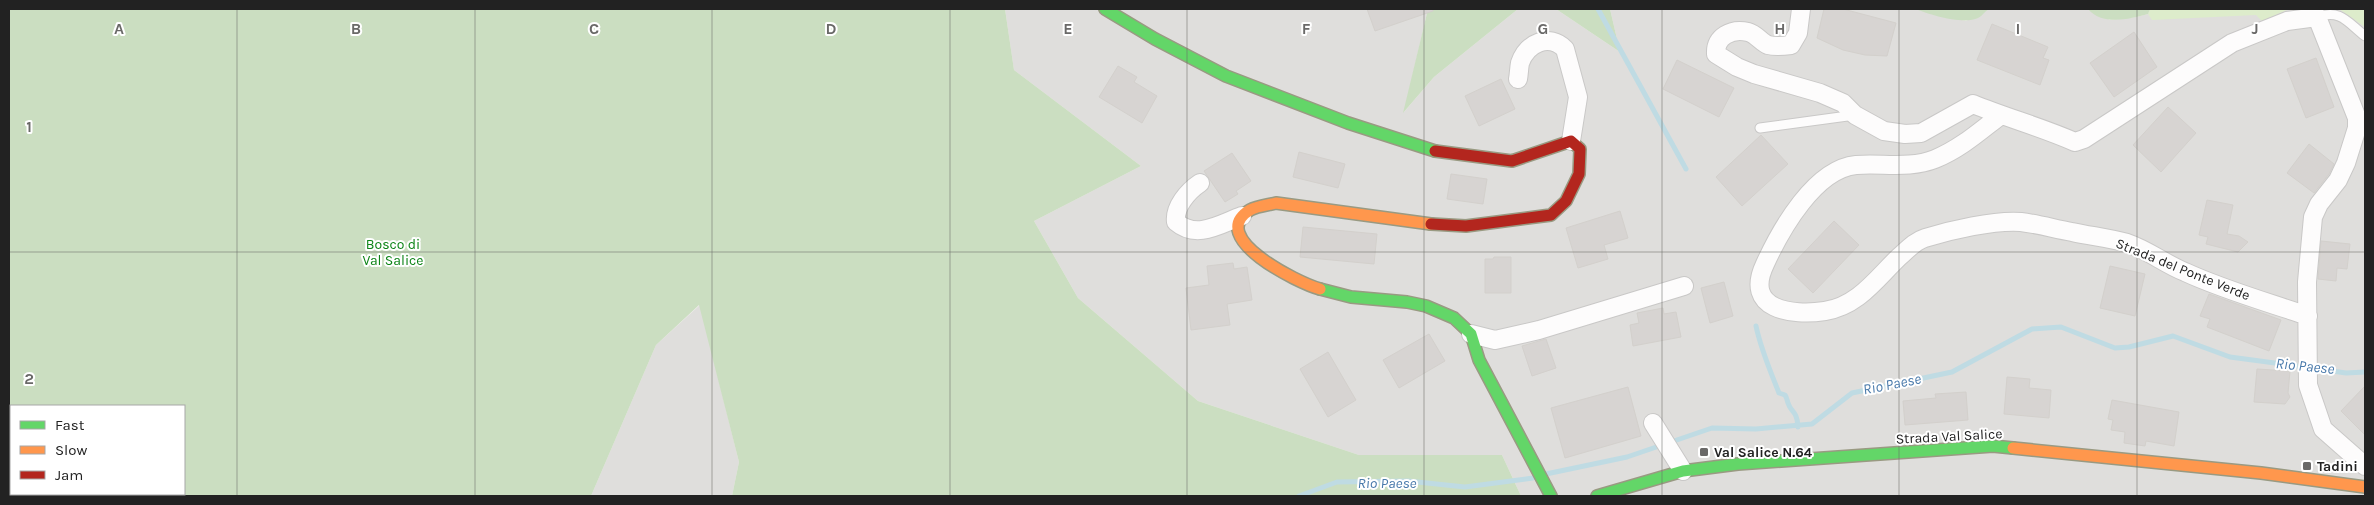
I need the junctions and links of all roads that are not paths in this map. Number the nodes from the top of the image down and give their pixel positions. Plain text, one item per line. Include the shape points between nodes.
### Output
1 (1105, 9) edge
2 (1801, 9) edge
3 (2314, 13) edge
4 (2365, 36) edge
5 (1518, 79) dead end
6 (1855, 115) junction
7 (2001, 115) junction
8 (1760, 128) dead end
9 (1571, 141) junction
10 (1200, 183) dead end
11 (1242, 216) junction
12 (1684, 286) dead end
13 (2308, 316) junction
14 (1471, 334) junction
15 (1661, 435) dead end
16 (2365, 466) edge
17 (1683, 471) junction
18 (2365, 487) edge
19 (1551, 496) edge
20 (1597, 496) edge

1 - 9 street via 1226,76 1429,150 1512,161
2 - 6 street via 1798,34 1791,45 1768,45 1749,32 1736,31 1721,37 1716,54 1754,74 1820,93 1842,103
3 - 4 lane via 2331,12
3 - 7 street via 2232,43 2075,142
3 - 13 street via 2357,118 2357,128 2338,180 2313,217 2308,256
5 - 9 street via 1521,62 1529,48 1550,40 1565,48 1578,97
6 - 7 street via 1884,131 1905,134 1921,133 1973,104
6 - 8 lane
7 - 13 street, Strada del Ponte Verde via 1964,143 1934,159 1918,164 1856,165 1836,170 1818,184 1800,206 1769,255 1760,275 1763,297 1784,311 1798,313 1842,307 1855,300 1909,248 1923,239 1994,224 2021,222 2126,243 2156,255 2183,272
9 - 11 street via 1580,149 1579,174 1566,201 1552,215 1466,226 1421,224 1276,203 1259,206
10 - 11 street via 1188,192 1178,210 1176,222 1181,226 1202,231
11 - 14 street via 1237,230 1245,245 1272,266 1306,285 1351,297 1426,306 1454,318
12 - 14 street via 1495,340
13 - 16 street via 2308,385 2324,429
14 - 19 street via 1479,360
15 - 17 street
17 - 18 street, Strada Val Salice via 1738,464 1993,446 2145,460
17 - 20 street, Strada Val Salice

